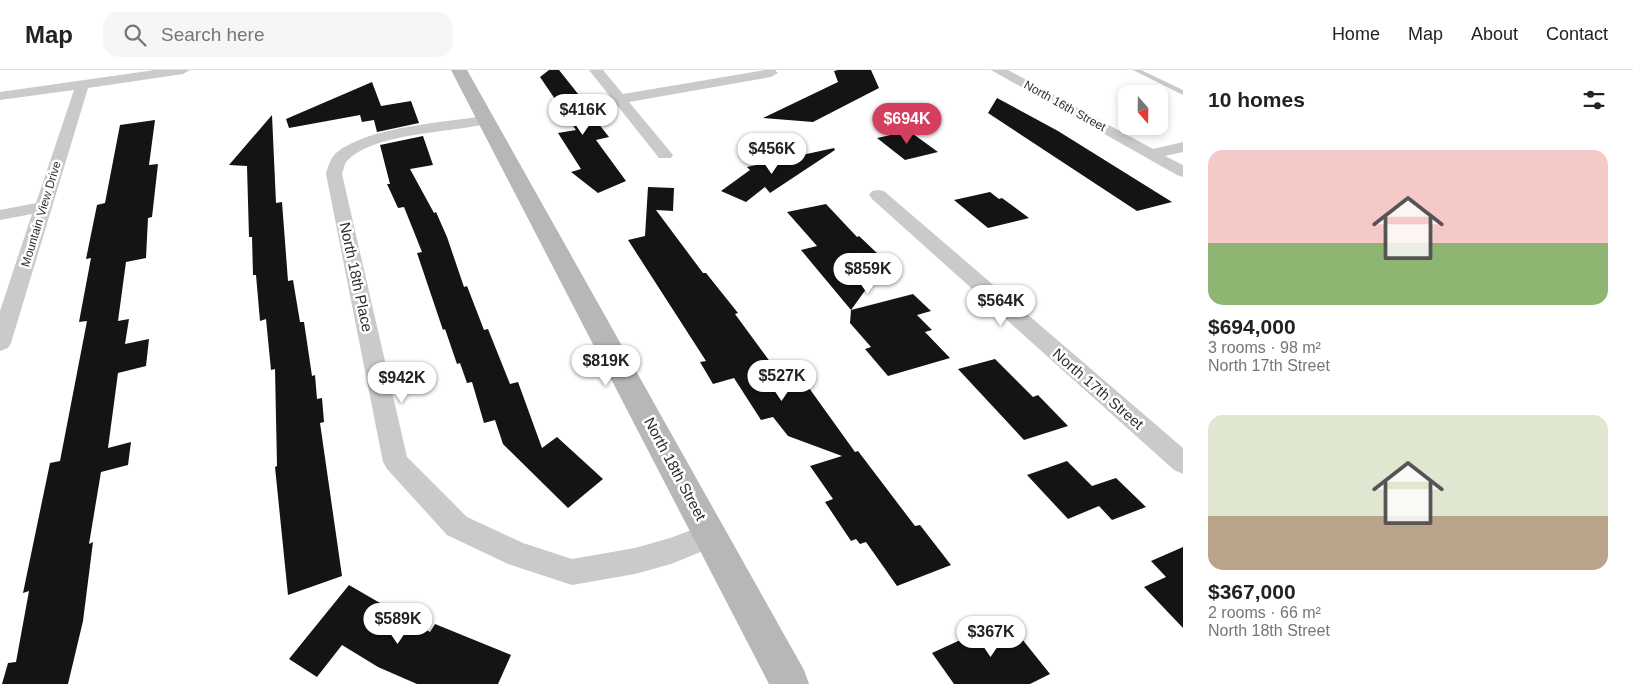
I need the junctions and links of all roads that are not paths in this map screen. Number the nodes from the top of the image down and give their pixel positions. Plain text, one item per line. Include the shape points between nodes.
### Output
1 (183, 70) edge
2 (458, 70) edge
3 (596, 70) edge
4 (998, 70) edge
5 (1136, 70) edge
6 (771, 73) dead end
7 (82, 84) junction
8 (1183, 93) edge
9 (0, 96) edge
10 (620, 99) junction
11 (485, 120) junction
12 (1183, 147) edge
13 (1151, 154) junction
14 (666, 155) dead end
15 (1183, 172) edge
16 (878, 195) dead end
17 (43, 207) junction
18 (0, 215) edge
19 (0, 343) edge
20 (1183, 463) edge
21 (710, 535) junction
22 (790, 684) edge

1 - 7 street
2 - 11 street, North 18th Street
3 - 10 street
4 - 13 street, North 16th Street
5 - 8 lane
6 - 10 street
7 - 9 street
7 - 17 street, Mountain View Drive
10 - 14 street
11 - 21 street, North 18th Street
11 - 21 street, North 18th Place via 380,138 355,146 340,158 334,174 396,462 457,526 518,555 572,572 635,561
12 - 13 street
13 - 15 street, North 16th Street
16 - 20 street, North 17th Street
17 - 18 street
17 - 19 street, Mountain View Drive
21 - 22 street, North 18th Street

